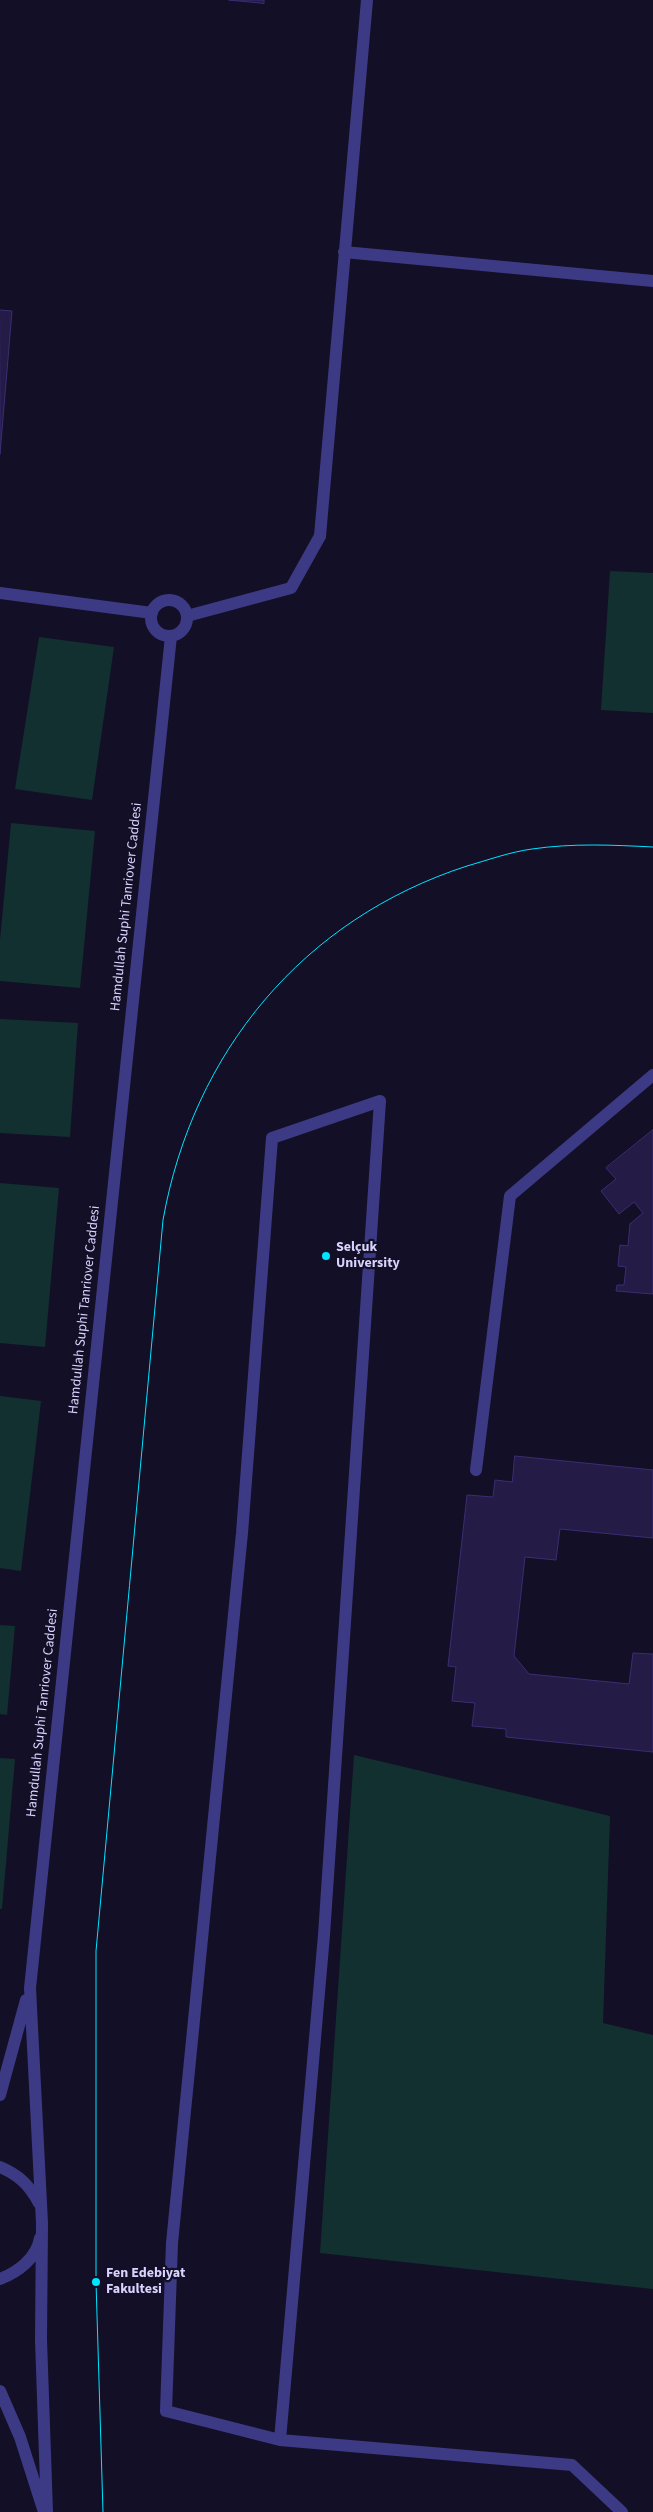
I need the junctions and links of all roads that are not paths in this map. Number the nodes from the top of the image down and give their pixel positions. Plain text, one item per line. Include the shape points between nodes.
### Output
1 (366, 0) edge
2 (344, 252) junction
3 (653, 281) edge
4 (0, 593) edge
5 (152, 613) junction
6 (187, 616) junction
7 (171, 636) junction
8 (653, 1075) edge
9 (476, 1470) dead end
10 (30, 1988) junction
11 (0, 2095) edge
12 (0, 2167) edge
13 (42, 2223) junction
14 (0, 2279) edge
15 (0, 2391) edge
16 (280, 2440) junction
17 (46, 2512) edge
18 (622, 2512) edge

1 - 2 street
2 - 3 street
2 - 6 street via 320,536 291,588
4 - 5 street
5 - 6 street via 159,603 170,600 181,605
5 - 7 street via 156,630
6 - 7 street via 181,631
7 - 10 street, Hamdullah Suphi Tanriover Caddesi
8 - 9 street via 510,1196
10 - 11 street
10 - 13 street
12 - 13 street via 14,2173 29,2186 39,2203
13 - 14 street via 39,2243 29,2261 13,2274
13 - 17 street via 41,2340
15 - 17 street
16 - 16 street via 324,1935 380,1101 272,1138 242,1533 172,2243 166,2411
16 - 18 street via 572,2465

